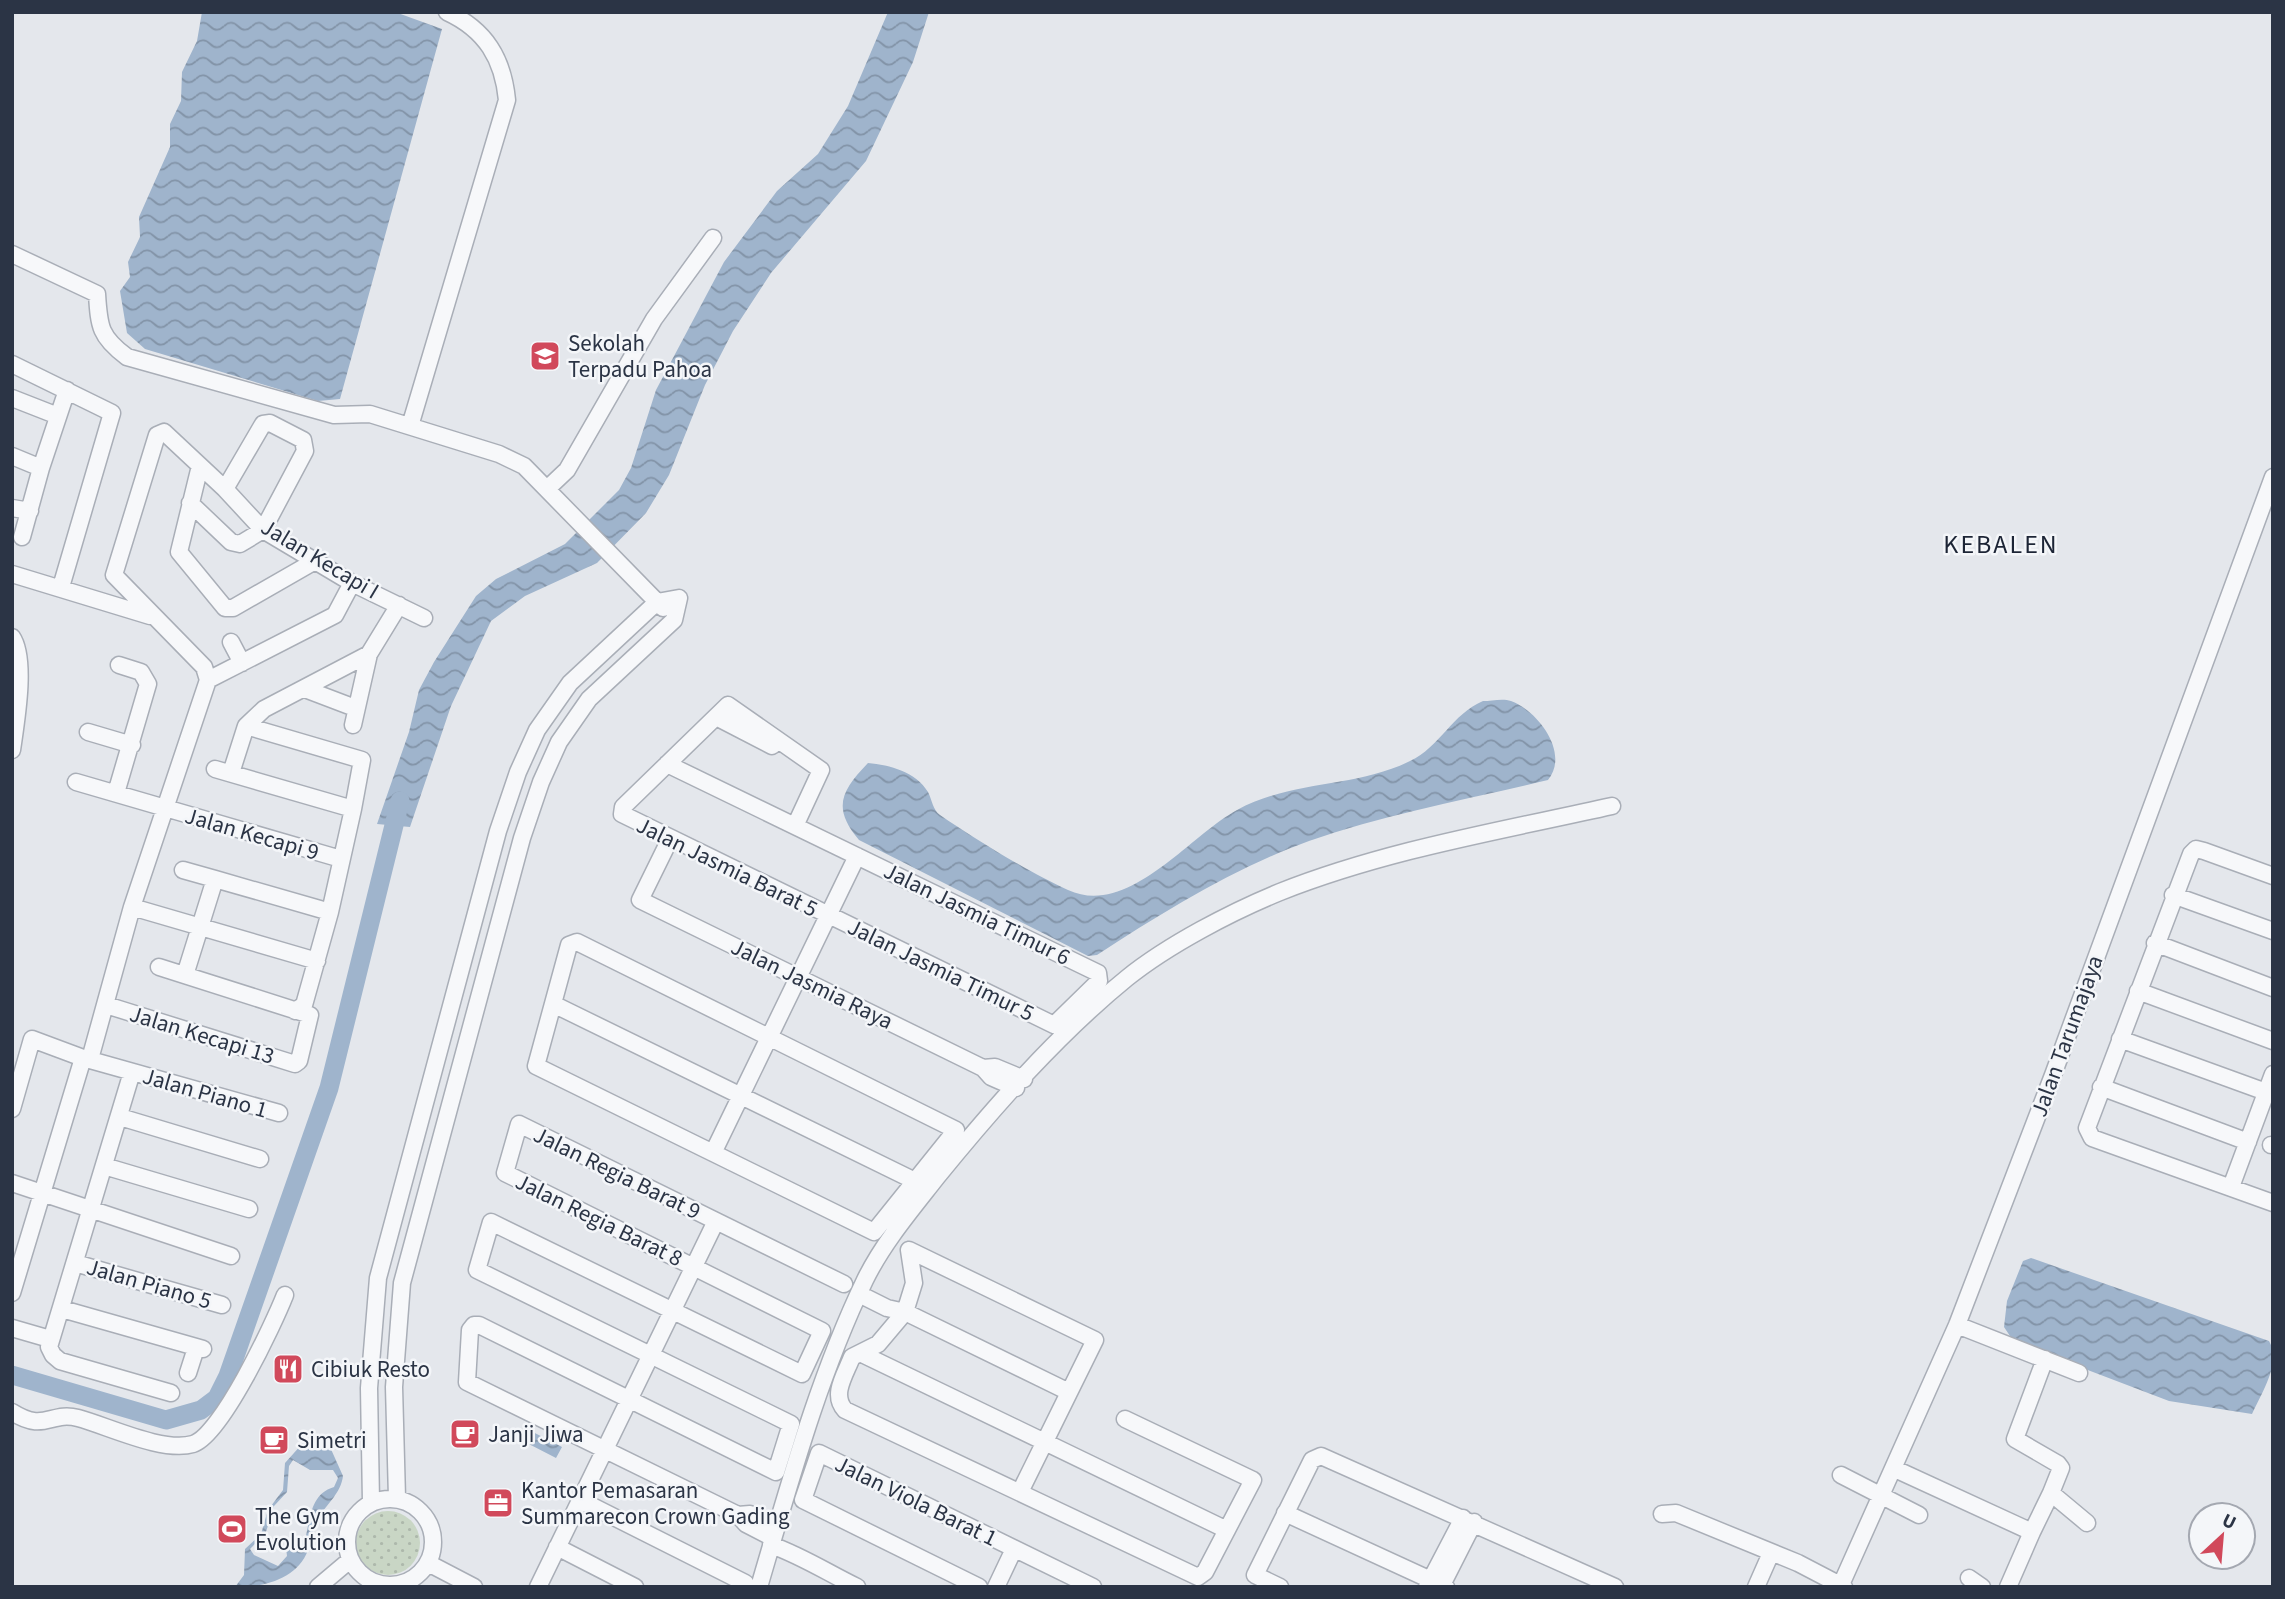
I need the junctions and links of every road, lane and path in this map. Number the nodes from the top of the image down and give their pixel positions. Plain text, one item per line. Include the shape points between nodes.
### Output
1 (447, 12) edge
2 (713, 238) dead end
3 (12, 254) edge
4 (12, 364) edge
5 (67, 390) junction
6 (12, 398) edge
7 (58, 416) junction
8 (410, 426) junction
9 (12, 456) edge
10 (200, 466) junction
11 (41, 468) junction
12 (2273, 477) edge
13 (548, 488) junction
14 (225, 489) junction
15 (190, 503) junction
16 (12, 508) edge
17 (30, 511) junction
18 (263, 530) junction
19 (22, 537) dead end
20 (315, 561) junction
21 (12, 573) edge
22 (114, 575) junction
23 (352, 583) junction
24 (61, 587) junction
25 (106, 601) junction
26 (657, 602) junction
27 (399, 605) junction
28 (153, 617) junction
29 (424, 618) dead end
30 (12, 637) edge
31 (231, 642) dead end
32 (369, 654) junction
33 (242, 663) junction
34 (120, 664) dead end
35 (208, 680) junction
36 (304, 689) junction
37 (355, 708) junction
38 (716, 717) junction
39 (353, 725) dead end
40 (246, 726) junction
41 (88, 732) dead end
42 (132, 746) junction
43 (12, 750) edge
44 (667, 764) junction
45 (821, 770) junction
46 (76, 782) dead end
47 (116, 793) junction
48 (1612, 806) dead end
49 (163, 809) junction
50 (353, 809) junction
51 (795, 825) junction
52 (670, 839) junction
53 (857, 856) junction
54 (341, 859) junction
55 (183, 870) dead end
56 (2273, 876) edge
57 (215, 879) junction
58 (2173, 895) junction
59 (132, 906) junction
60 (330, 912) junction
61 (828, 916) junction
62 (200, 927) junction
63 (2273, 931) edge
64 (2155, 943) junction
65 (317, 961) junction
66 (159, 967) dead end
67 (185, 975) junction
68 (798, 978) junction
69 (2273, 988) edge
70 (2138, 991) junction
71 (553, 1004) junction
72 (106, 1005) junction
73 (295, 1011) junction
74 (1054, 1025) joint
75 (769, 1038) junction
76 (2120, 1039) junction
77 (2273, 1041) edge
78 (87, 1059) junction
79 (132, 1072) junction
80 (2273, 1074) edge
81 (1020, 1083) junction
82 (2101, 1087) junction
83 (2266, 1092) junction
84 (741, 1096) junction
85 (12, 1109) edge
86 (279, 1113) dead end
87 (120, 1117) junction
88 (2248, 1142) junction
89 (713, 1153) junction
90 (260, 1159) dead end
91 (104, 1166) junction
92 (505, 1173) joint
93 (915, 1181) junction
94 (12, 1182) edge
95 (2231, 1187) junction
96 (44, 1194) junction
97 (2273, 1203) edge
98 (249, 1209) dead end
99 (89, 1210) junction
100 (716, 1221) junction
101 (231, 1256) dead end
102 (75, 1263) junction
103 (693, 1267) junction
104 (844, 1284) dead end
105 (861, 1290) junction
106 (12, 1293) edge
107 (285, 1295) dead end
108 (222, 1305) dead end
109 (62, 1309) junction
110 (672, 1310) junction
111 (905, 1312) junction
112 (12, 1328) edge
113 (1964, 1328) junction
114 (51, 1347) junction
115 (860, 1353) junction
116 (650, 1355) junction
117 (2045, 1359) junction
118 (188, 1373) dead end
119 (2079, 1374) dead end
120 (394, 1387) junction
121 (369, 1388) junction
122 (1069, 1392) junction
123 (171, 1393) dead end
124 (629, 1399) junction
125 (12, 1412) edge
126 (1125, 1419) dead end
127 (1045, 1443) junction
128 (604, 1449) junction
129 (1898, 1470) junction
130 (1841, 1475) dead end
131 (1020, 1492) junction
132 (2051, 1493) junction
133 (1887, 1497) junction
134 (397, 1498) junction
135 (580, 1500) junction
136 (371, 1502) junction
137 (1285, 1513) junction
138 (1662, 1514) dead end
139 (1919, 1515) dead end
140 (1469, 1520) junction
141 (2087, 1523) dead end
142 (1227, 1530) junction
143 (2032, 1531) junction
144 (772, 1541) junction
145 (557, 1548) junction
146 (1014, 1549) junction
147 (1771, 1553) junction
148 (350, 1560) junction
149 (428, 1563) junction
150 (359, 1582) edge
151 (1437, 1585) edge
152 (749, 1586) edge
153 (1842, 1586) edge
154 (318, 1587) edge
155 (474, 1587) edge
156 (538, 1587) edge
157 (635, 1587) edge
158 (857, 1587) edge
159 (979, 1587) edge
160 (996, 1587) edge
161 (1093, 1587) edge
162 (1280, 1587) edge
163 (1615, 1587) edge
164 (1756, 1587) edge
165 (2008, 1587) edge

1 - 8 street via 462,19 489,45 504,73 507,100
2 - 13 street via 654,319 567,470
3 - 8 street via 97,294 99,326 110,345 127,357 334,415 370,414
4 - 5 street
5 - 7 street
5 - 24 street via 112,413
6 - 7 street
7 - 11 street
8 - 13 street via 499,454 524,466
9 - 11 street
10 - 14 street, Jalan Kecapi I
10 - 15 street
10 - 22 street, Jalan Kecapi I via 164,432 157,435
11 - 17 street
12 - 113 street, Jalan Tarumajaya
13 - 26 street
14 - 18 street, Jalan Kecapi I
14 - 18 street via 263,424 270,423 303,440 305,451
15 - 18 street via 231,542 240,544
15 - 20 street via 180,556 225,608 233,608
16 - 17 street
17 - 19 street
18 - 20 street, Jalan Kecapi I
20 - 23 street, Jalan Kecapi I
21 - 24 street
22 - 25 street
22 - 28 street
23 - 27 street, Jalan Kecapi I
23 - 33 street via 335,615
24 - 25 street
25 - 28 street
26 - 120 street via 679,598 674,620 589,699 559,742 522,838 402,1283
26 - 121 street via 570,683 537,730 518,772 498,831 378,1278
27 - 29 street, Jalan Kecapi I
27 - 32 street
28 - 35 street via 204,667
30 - 43 street via 19,647 20,664
31 - 33 street
32 - 36 street
32 - 37 street
33 - 35 street
34 - 42 street via 141,672 148,684
35 - 49 street
36 - 37 street
36 - 40 street via 264,709
37 - 39 street
38 - 44 street
38 - 45 street
38 - 45 street via 728,705
40 - 50 street via 362,760
40 - 50 street via 223,771
41 - 42 street
42 - 47 street
44 - 51 street, Jalan Jasmia Timur 6
44 - 52 street, Jalan Jasmia Barat 5 via 623,807 622,814
45 - 51 street
46 - 47 street, Jalan Kecapi 9
47 - 49 street, Jalan Kecapi 9
48 - 81 street via 1373,859 1277,893 1191,937 1128,977
49 - 54 street, Jalan Kecapi 9
49 - 59 street
50 - 54 street
51 - 53 street, Jalan Jasmia Timur 6
52 - 61 street, Jalan Jasmia Barat 5
52 - 68 street, Jalan Jasmia Raya via 640,900
53 - 61 street
53 - 74 street, Jalan Jasmia Timur 6 via 1098,973 1099,981
54 - 60 street
55 - 57 street
56 - 58 street via 2196,849
57 - 60 street
57 - 62 street
58 - 63 street
58 - 64 street
59 - 62 street
59 - 72 street
60 - 65 street
61 - 68 street
61 - 74 street, Jalan Jasmia Timur 5
62 - 65 street
62 - 67 street
64 - 69 street
64 - 70 street
65 - 73 street via 304,1005
66 - 67 street
67 - 73 street
68 - 75 street
68 - 81 street, Jalan Jasmia Raya via 984,1068 995,1067
70 - 76 street
70 - 77 street
71 - 75 street via 569,945 577,942
71 - 84 street
71 - 89 street via 536,1066
72 - 73 street, Jalan Kecapi 13 via 298,1062 311,1017
72 - 78 street
75 - 84 street
75 - 93 street via 956,1130
76 - 82 street
76 - 83 street
78 - 79 street, Jalan Piano 1
78 - 85 street, Jalan Piano 1 via 32,1039
78 - 96 street
79 - 86 street, Jalan Piano 1
79 - 87 street
80 - 83 street
81 - 105 street via 910,1211
82 - 88 street
82 - 95 street via 2087,1128 2092,1138
83 - 88 street
84 - 89 street
84 - 93 street
87 - 90 street
87 - 91 street
88 - 95 street
89 - 93 street via 874,1232
91 - 98 street
91 - 99 street
92 - 100 street, Jalan Regia Barat 9 via 519,1125
92 - 103 street, Jalan Regia Barat 8
94 - 96 street
95 - 97 street
96 - 99 street
96 - 106 street
99 - 101 street
99 - 102 street
100 - 103 street
100 - 104 street, Jalan Regia Barat 9
102 - 108 street, Jalan Piano 5
102 - 109 street
103 - 110 street
103 - 110 street, Jalan Regia Barat 8 via 822,1331 803,1374
105 - 111 street via 887,1308
105 - 144 street via 827,1368
107 - 125 street via 247,1374 208,1433 193,1444 160,1443 77,1418 33,1423
109 - 114 street
109 - 118 street via 200,1348
110 - 116 street
110 - 116 street via 491,1222 477,1270
111 - 115 street via 878,1344
111 - 122 street
111 - 122 street via 915,1283 909,1250 1095,1340
112 - 114 street
113 - 117 street
113 - 129 street, Jalan Tarumajaya
114 - 123 street via 60,1361
115 - 127 street
115 - 131 street via 852,1357 837,1395 845,1410
116 - 124 street
116 - 124 street via 791,1424 776,1472
117 - 119 street
117 - 132 street via 2015,1439 2060,1467
120 - 121 street
120 - 134 street
121 - 136 street
122 - 127 street
124 - 128 street
124 - 128 street via 479,1325 470,1330 467,1382
126 - 142 street via 1253,1480
127 - 131 street
127 - 142 street
128 - 135 street
128 - 144 street via 738,1515 750,1514
129 - 133 street, Jalan Tarumajaya
129 - 143 street
130 - 133 street
131 - 142 street via 1192,1576 1205,1572
132 - 141 street
132 - 143 street
133 - 139 street
133 - 153 street, Jalan Tarumajaya
134 - 136 street
134 - 149 street via 421,1511 429,1523 433,1550
135 - 145 street
135 - 152 street
136 - 148 street via 349,1526
137 - 140 street via 1312,1460 1321,1456
137 - 151 street
137 - 162 street via 1255,1575
138 - 147 street via 1676,1513
140 - 151 street
140 - 163 street
143 - 165 street
144 - 152 street
144 - 158 street via 797,1566 811,1565
145 - 156 street
145 - 157 street
146 - 159 street, Jalan Viola Barat 1 via 819,1453 803,1500
146 - 160 street
146 - 161 street, Jalan Viola Barat 1
147 - 153 street
147 - 164 street
148 - 150 street
148 - 154 street
149 - 150 street via 400,1584
149 - 155 street

